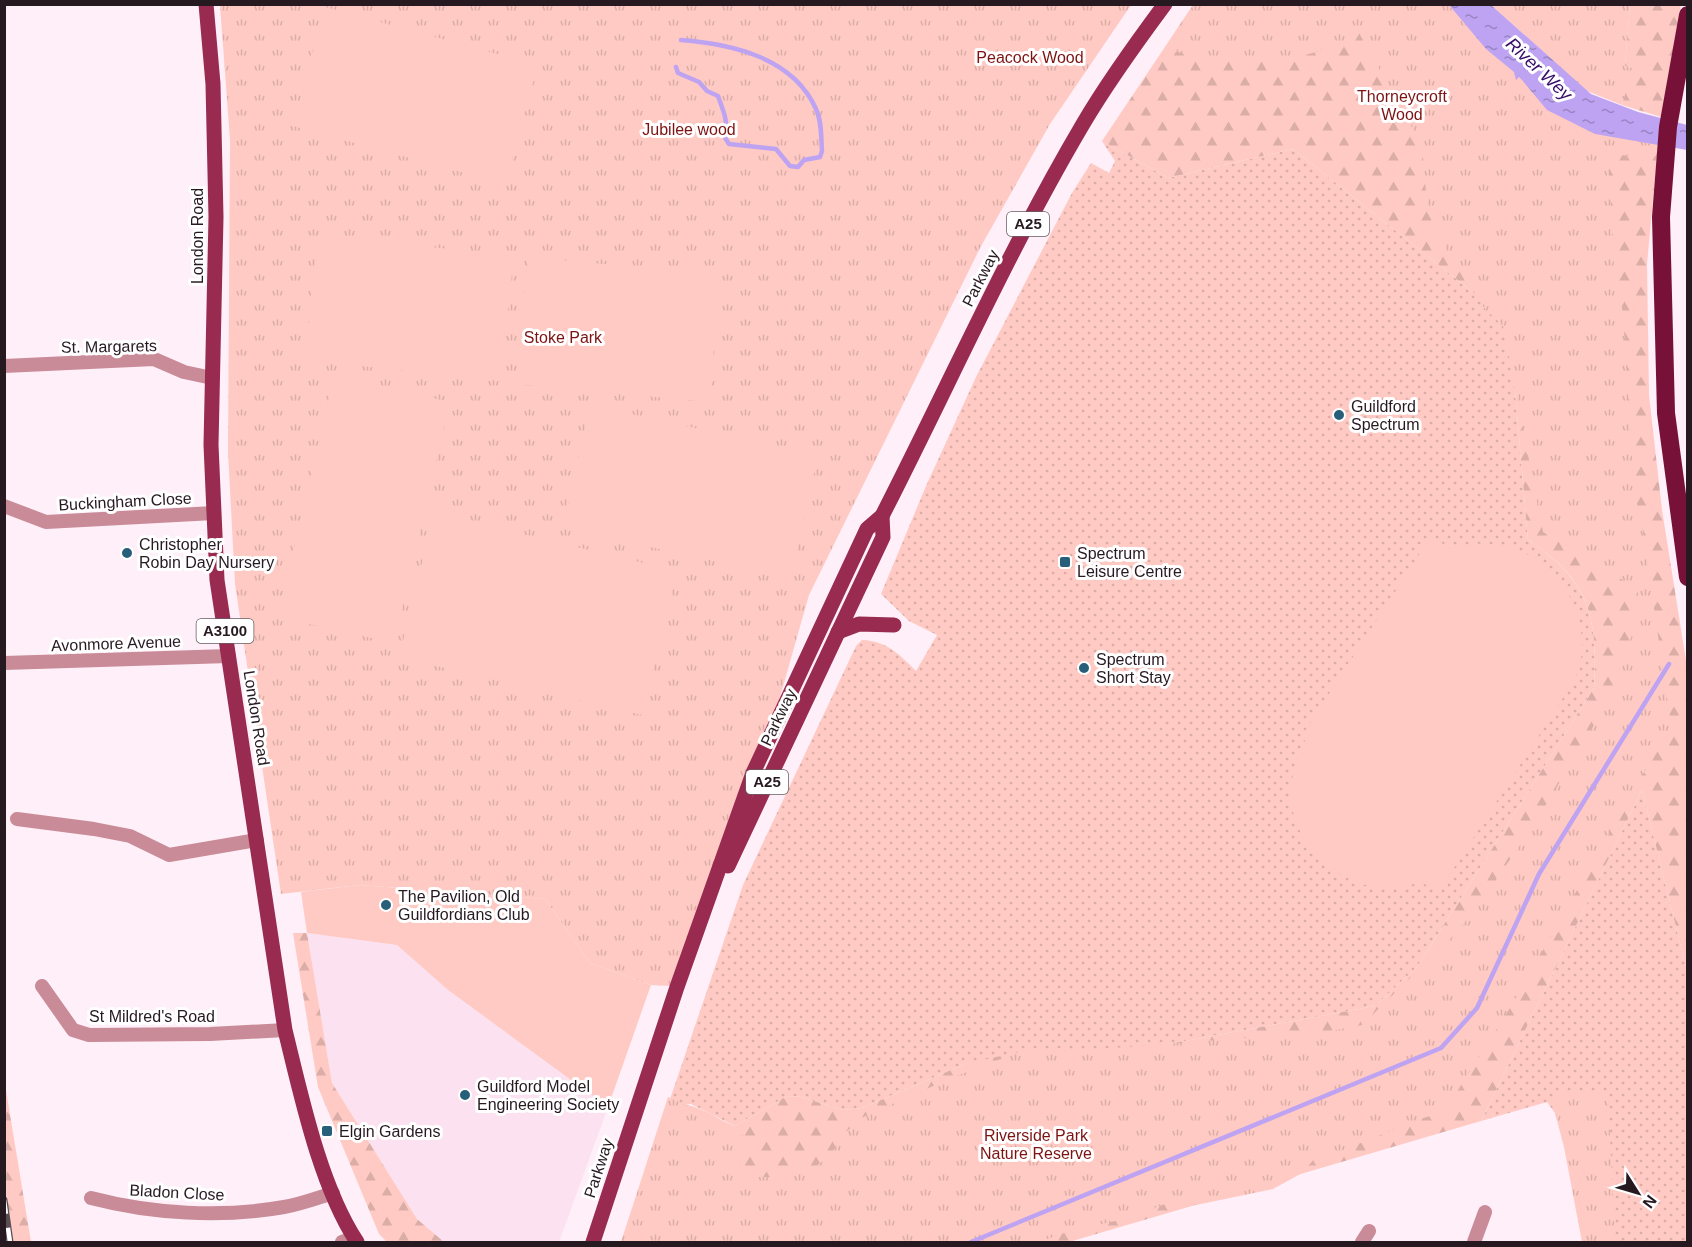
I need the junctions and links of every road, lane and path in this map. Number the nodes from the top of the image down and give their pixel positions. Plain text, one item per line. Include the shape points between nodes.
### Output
1 (206, 4) edge
2 (1165, 4) edge
3 (1688, 15) edge
4 (1682, 88) edge
5 (4, 366) edge
6 (212, 378) junction
7 (4, 506) edge
8 (214, 513) junction
9 (882, 516) junction
10 (1688, 577) edge
11 (894, 625) dead end
12 (838, 632) junction
13 (229, 656) junction
14 (4, 663) edge
15 (17, 819) dead end
16 (257, 840) junction
17 (697, 934) junction
18 (42, 986) dead end
19 (285, 1029) junction
20 (333, 1193) junction
21 (91, 1198) dead end
22 (1485, 1212) dead end
23 (351, 1241) edge
24 (593, 1242) edge
25 (1474, 1242) edge

1 - 6 main road, London Road / A3100 via 213,84 216,217
2 - 9 main road, Parkway / A25 via 1096,103 1060,163 998,279
3 - 4 highway
4 - 10 highway via 1661,217 1666,413
5 - 6 street, St. Margarets via 154,359 184,372
6 - 8 main road, London Road / A3100
7 - 8 street, Buckingham Close via 46,522
8 - 13 main road, London Road / A3100 via 218,580
9 - 12 main road, Parkway / A25 via 883,537
9 - 17 main road, Parkway / A25 via 867,529 753,773
11 - 12 main road via 859,624
12 - 17 main road, Parkway / A25
13 - 14 street, Avonmore Avenue
13 - 16 main road, London Road / A3100
15 - 16 street via 130,836 169,855
16 - 19 main road, London Road / A3100
17 - 24 main road, Parkway / A25
18 - 19 street, St Mildred's Road via 73,1030 89,1035
19 - 20 main road, London Road / A3100 via 301,1096
20 - 21 street, Bladon Close via 284,1207 211,1213 127,1207
20 - 23 main road, London Road / A3100
22 - 25 street

